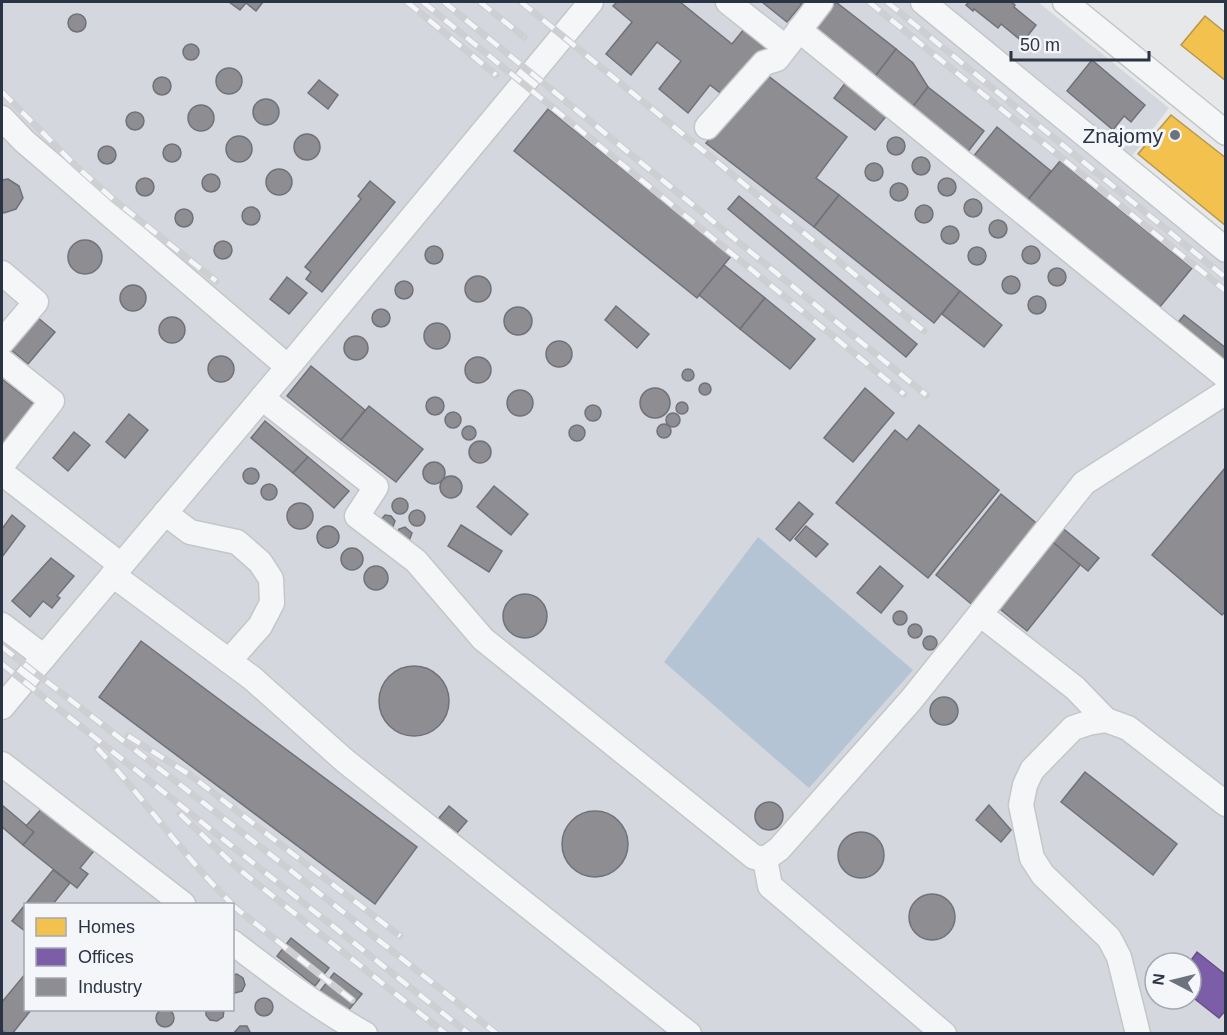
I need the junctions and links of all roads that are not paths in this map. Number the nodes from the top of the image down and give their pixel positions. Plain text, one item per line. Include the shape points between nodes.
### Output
1 (591, 2) edge
2 (728, 2) edge
3 (821, 2) edge
4 (923, 2) edge
5 (1065, 2) edge
6 (792, 39) junction
7 (2, 118) edge
8 (708, 128) dead end
9 (1226, 133) edge
10 (1226, 250) edge
11 (2, 273) edge
12 (2, 342) edge
13 (2, 361) edge
14 (288, 367) junction
15 (1226, 377) edge
16 (1226, 392) edge
17 (262, 398) junction
18 (2, 465) edge
19 (2, 473) edge
20 (165, 513) junction
21 (117, 570) junction
22 (980, 614) junction
23 (2, 625) edge
24 (44, 657) junction
25 (230, 661) junction
26 (2, 707) edge
27 (1106, 720) junction
28 (2, 764) edge
29 (1226, 804) edge
30 (765, 859) junction
31 (182, 903) edge
32 (234, 944) edge
33 (365, 1034) edge
34 (689, 1034) edge
35 (944, 1034) edge
36 (1138, 1034) edge

1 - 14 street
2 - 6 street
3 - 6 street
4 - 10 street
5 - 9 street
6 - 8 street via 777,59 764,63
6 - 15 street
7 - 14 street
11 - 12 street via 36,302
13 - 18 street via 52,401
14 - 17 street
16 - 22 street via 1084,483
17 - 20 street
17 - 30 street via 376,487 357,516 416,561 483,639 754,857
19 - 21 street
20 - 21 street
20 - 25 street via 190,532 237,542 260,562 271,579 272,603 260,626
21 - 24 street
21 - 25 street
22 - 27 street via 1075,688
22 - 30 street via 880,735 779,849
23 - 24 street
24 - 26 street
25 - 34 street via 344,760
27 - 29 street via 1128,728
27 - 36 street via 1073,728 1032,770 1021,806 1032,858 1043,876 1109,938 1119,957
28 - 31 street
30 - 35 street via 770,886
32 - 33 street via 297,992

